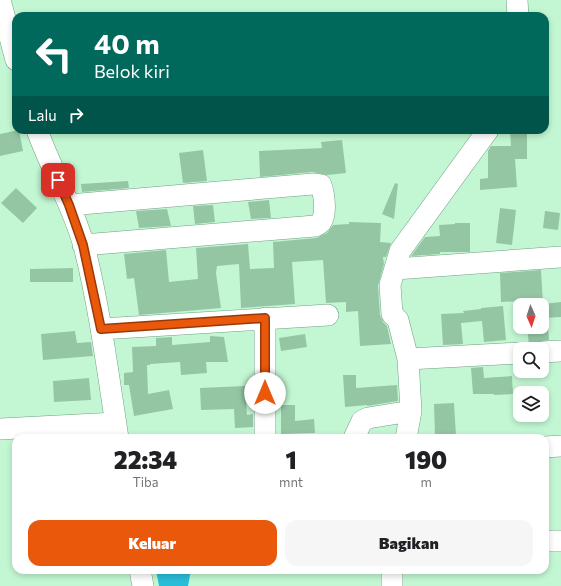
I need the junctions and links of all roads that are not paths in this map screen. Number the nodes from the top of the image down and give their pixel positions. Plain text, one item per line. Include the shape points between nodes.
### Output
1 (0, 0) edge
2 (517, 0) edge
3 (518, 12) edge
4 (12, 45) edge
5 (38, 134) edge
6 (485, 134) edge
7 (69, 205) junction
8 (83, 245) junction
9 (561, 256) edge
10 (395, 269) junction
11 (328, 315) dead end
12 (265, 318) junction
13 (101, 329) junction
14 (561, 351) edge
15 (549, 352) edge
16 (513, 353) edge
17 (408, 359) junction
18 (411, 411) junction
19 (0, 429) edge
20 (117, 431) edge
21 (265, 434) edge
22 (356, 434) edge
23 (407, 434) edge
24 (561, 446) edge
25 (549, 447) edge
26 (561, 541) edge
27 (549, 542) edge
28 (141, 574) edge
29 (392, 574) edge
30 (143, 586) edge
31 (392, 586) edge

1 - 4 street
2 - 3 street
5 - 7 street
6 - 10 street via 400,251
7 - 8 street
7 - 8 street via 313,184 320,185 324,193 324,212 321,222 316,226
8 - 13 street
9 - 10 street
10 - 17 street via 390,286 392,314 398,320
11 - 12 street
12 - 13 street
12 - 21 street
13 - 20 street
14 - 15 street
16 - 17 street
17 - 18 street
18 - 22 street via 368,418 362,421
18 - 23 street
19 - 20 street
24 - 25 street
26 - 27 street
28 - 30 street
29 - 31 street

